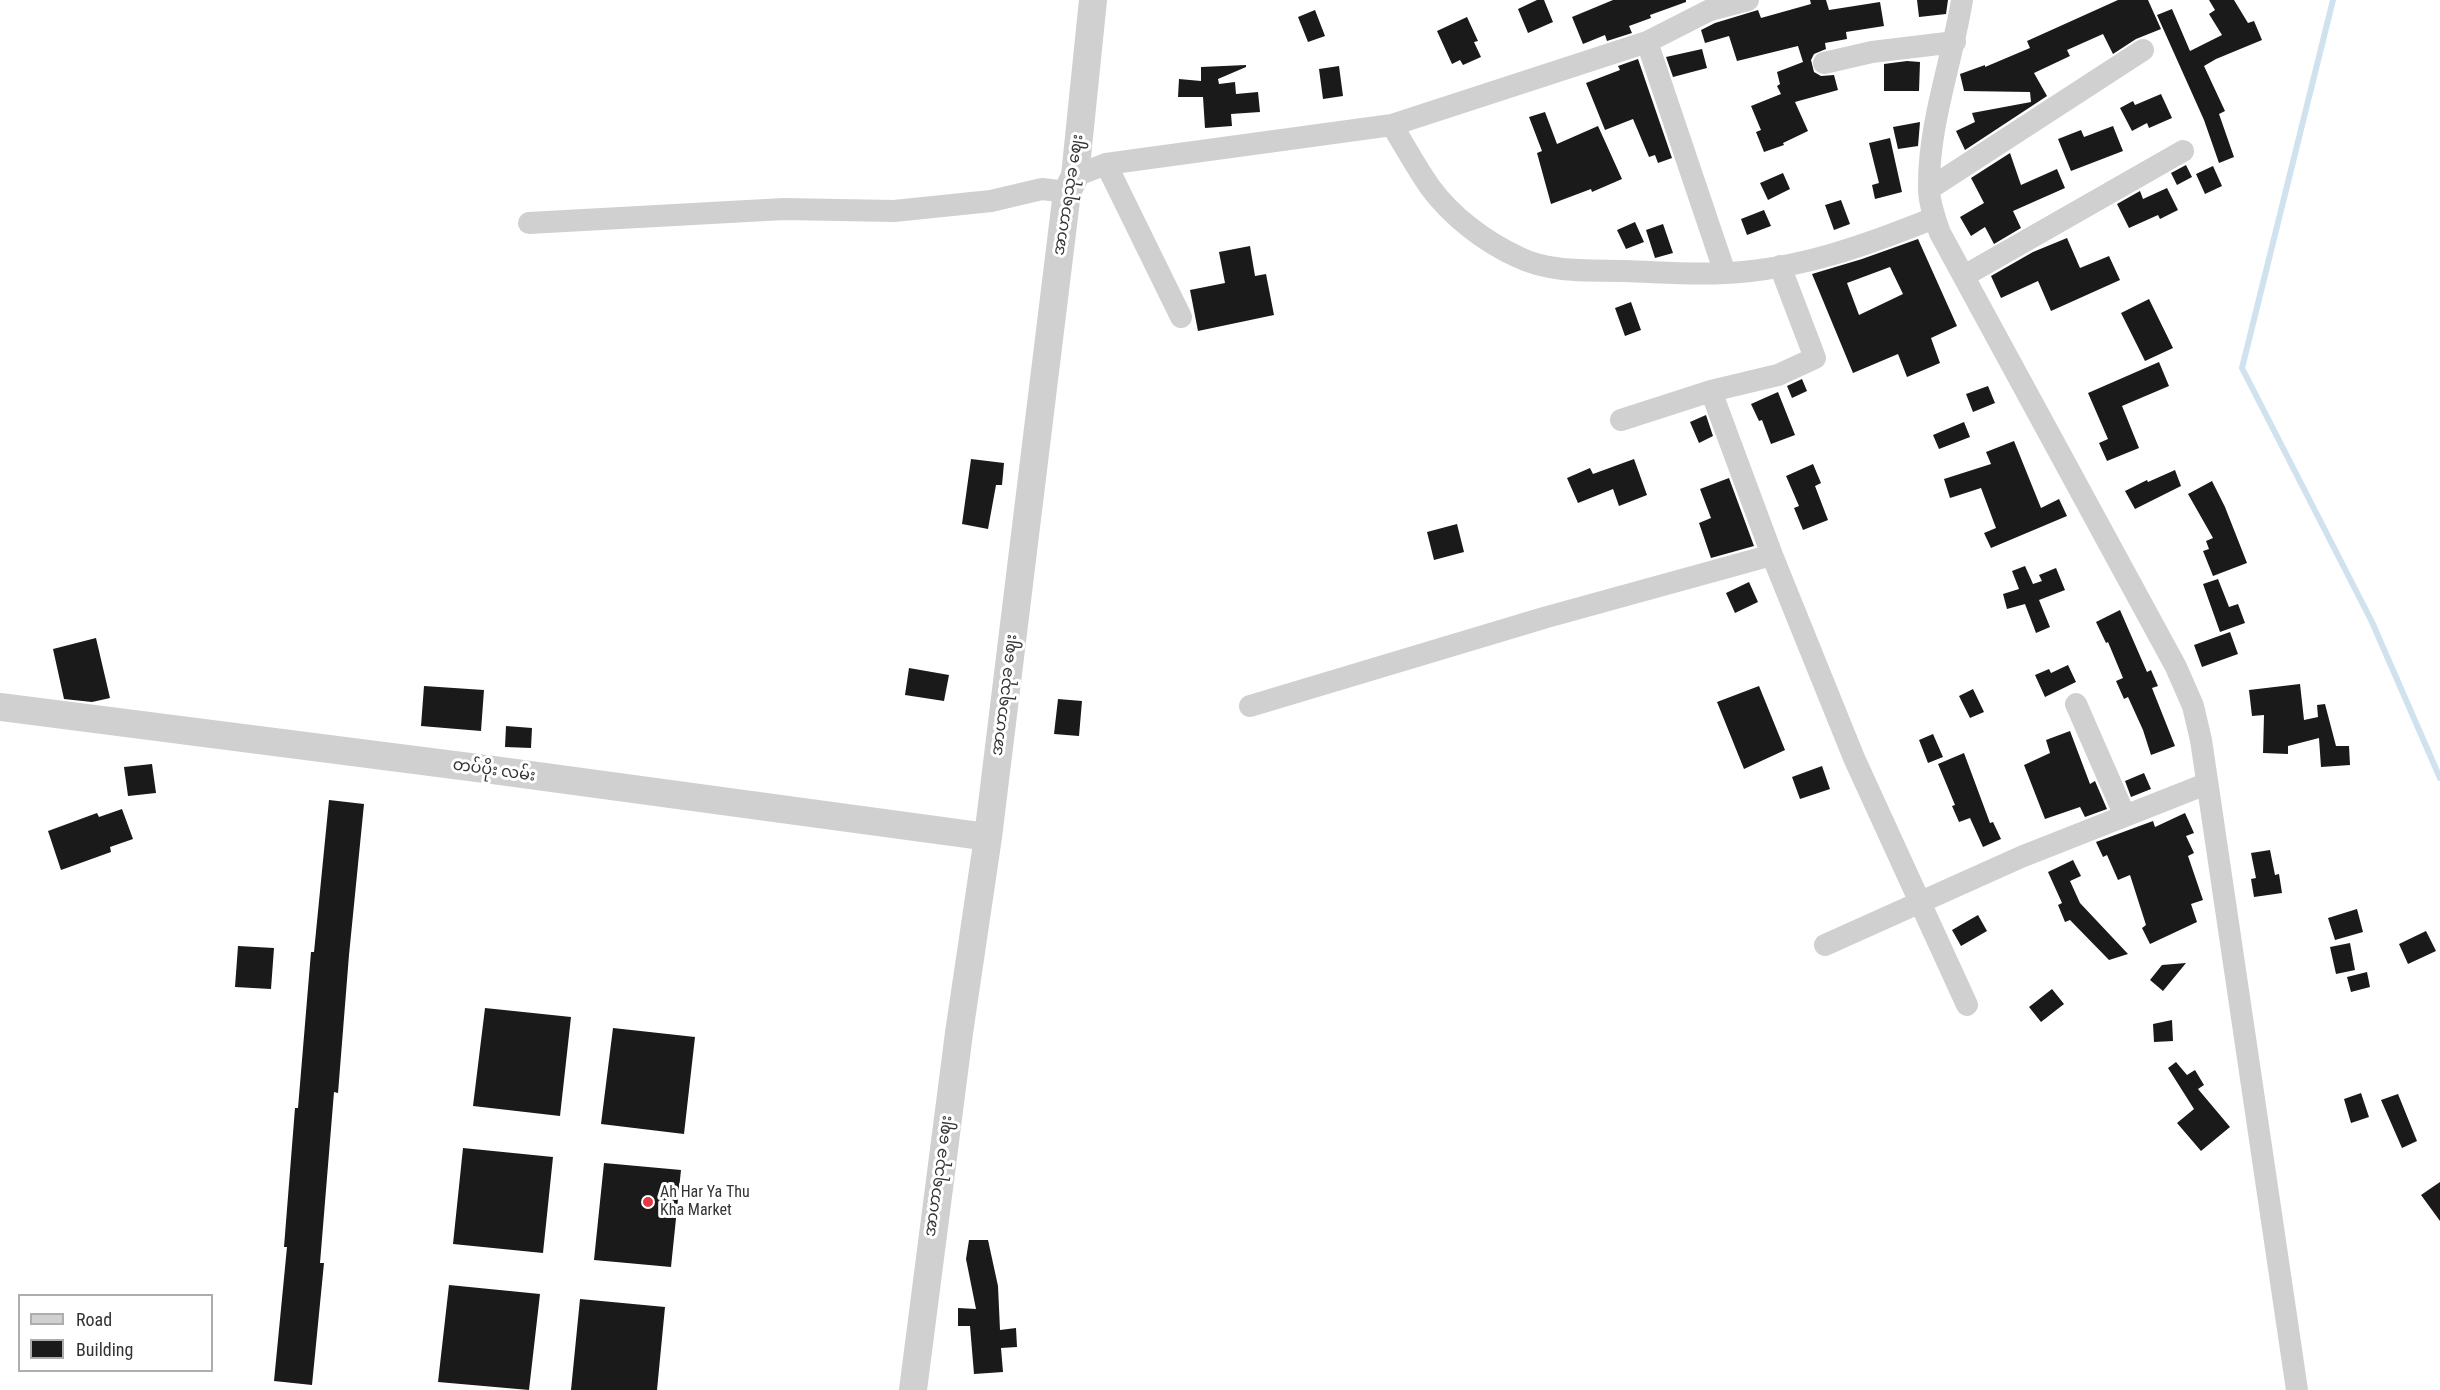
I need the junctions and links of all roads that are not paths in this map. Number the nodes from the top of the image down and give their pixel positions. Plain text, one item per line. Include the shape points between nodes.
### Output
1 (1748, 0) edge
2 (1962, 0) edge
3 (1096, 1) edge
4 (1647, 42) junction
5 (1955, 42) junction
6 (2143, 50) dead end
7 (1824, 63) dead end
8 (1392, 125) junction
9 (2183, 150) dead end
10 (1106, 164) junction
11 (1071, 184) junction
12 (1929, 189) junction
13 (1934, 218) junction
14 (529, 223) dead end
15 (1780, 266) junction
16 (1725, 273) junction
17 (1964, 276) junction
18 (1180, 317) dead end
19 (1712, 391) junction
20 (1622, 420) dead end
21 (1772, 555) junction
22 (2076, 704) dead end
23 (1250, 706) dead end
24 (0, 707) edge
25 (2206, 784) junction
26 (2125, 816) junction
27 (988, 837) junction
28 (1920, 902) junction
29 (1825, 945) dead end
30 (1967, 1005) dead end
31 (913, 1390) edge
32 (2297, 1390) edge

1 - 4 street via 1710,10
2 - 5 street
3 - 11 street, အာဟာရသုခ ဈေး
4 - 8 street
4 - 16 street
5 - 7 street via 1872,52
5 - 12 street via 1935,128
6 - 12 street
8 - 10 street
8 - 16 street via 1431,188 1455,214 1519,258 1566,270
9 - 17 street
10 - 11 street
10 - 18 street
11 - 14 street via 991,201 894,211 784,209
11 - 27 street, အာဟာရသုခ ဈေး
12 - 13 street
13 - 15 street via 1855,248
13 - 17 street
15 - 16 street
15 - 19 street via 1815,358 1778,375
17 - 25 street via 2176,666 2193,706
19 - 20 street
19 - 21 street
21 - 23 street
21 - 28 street via 1854,758
22 - 26 street
24 - 27 street, တပ်ပိုး လမ်း
25 - 26 street
25 - 32 street
26 - 28 street
27 - 31 street, အာဟာရသုခ ဈေး
28 - 29 street
28 - 30 street

